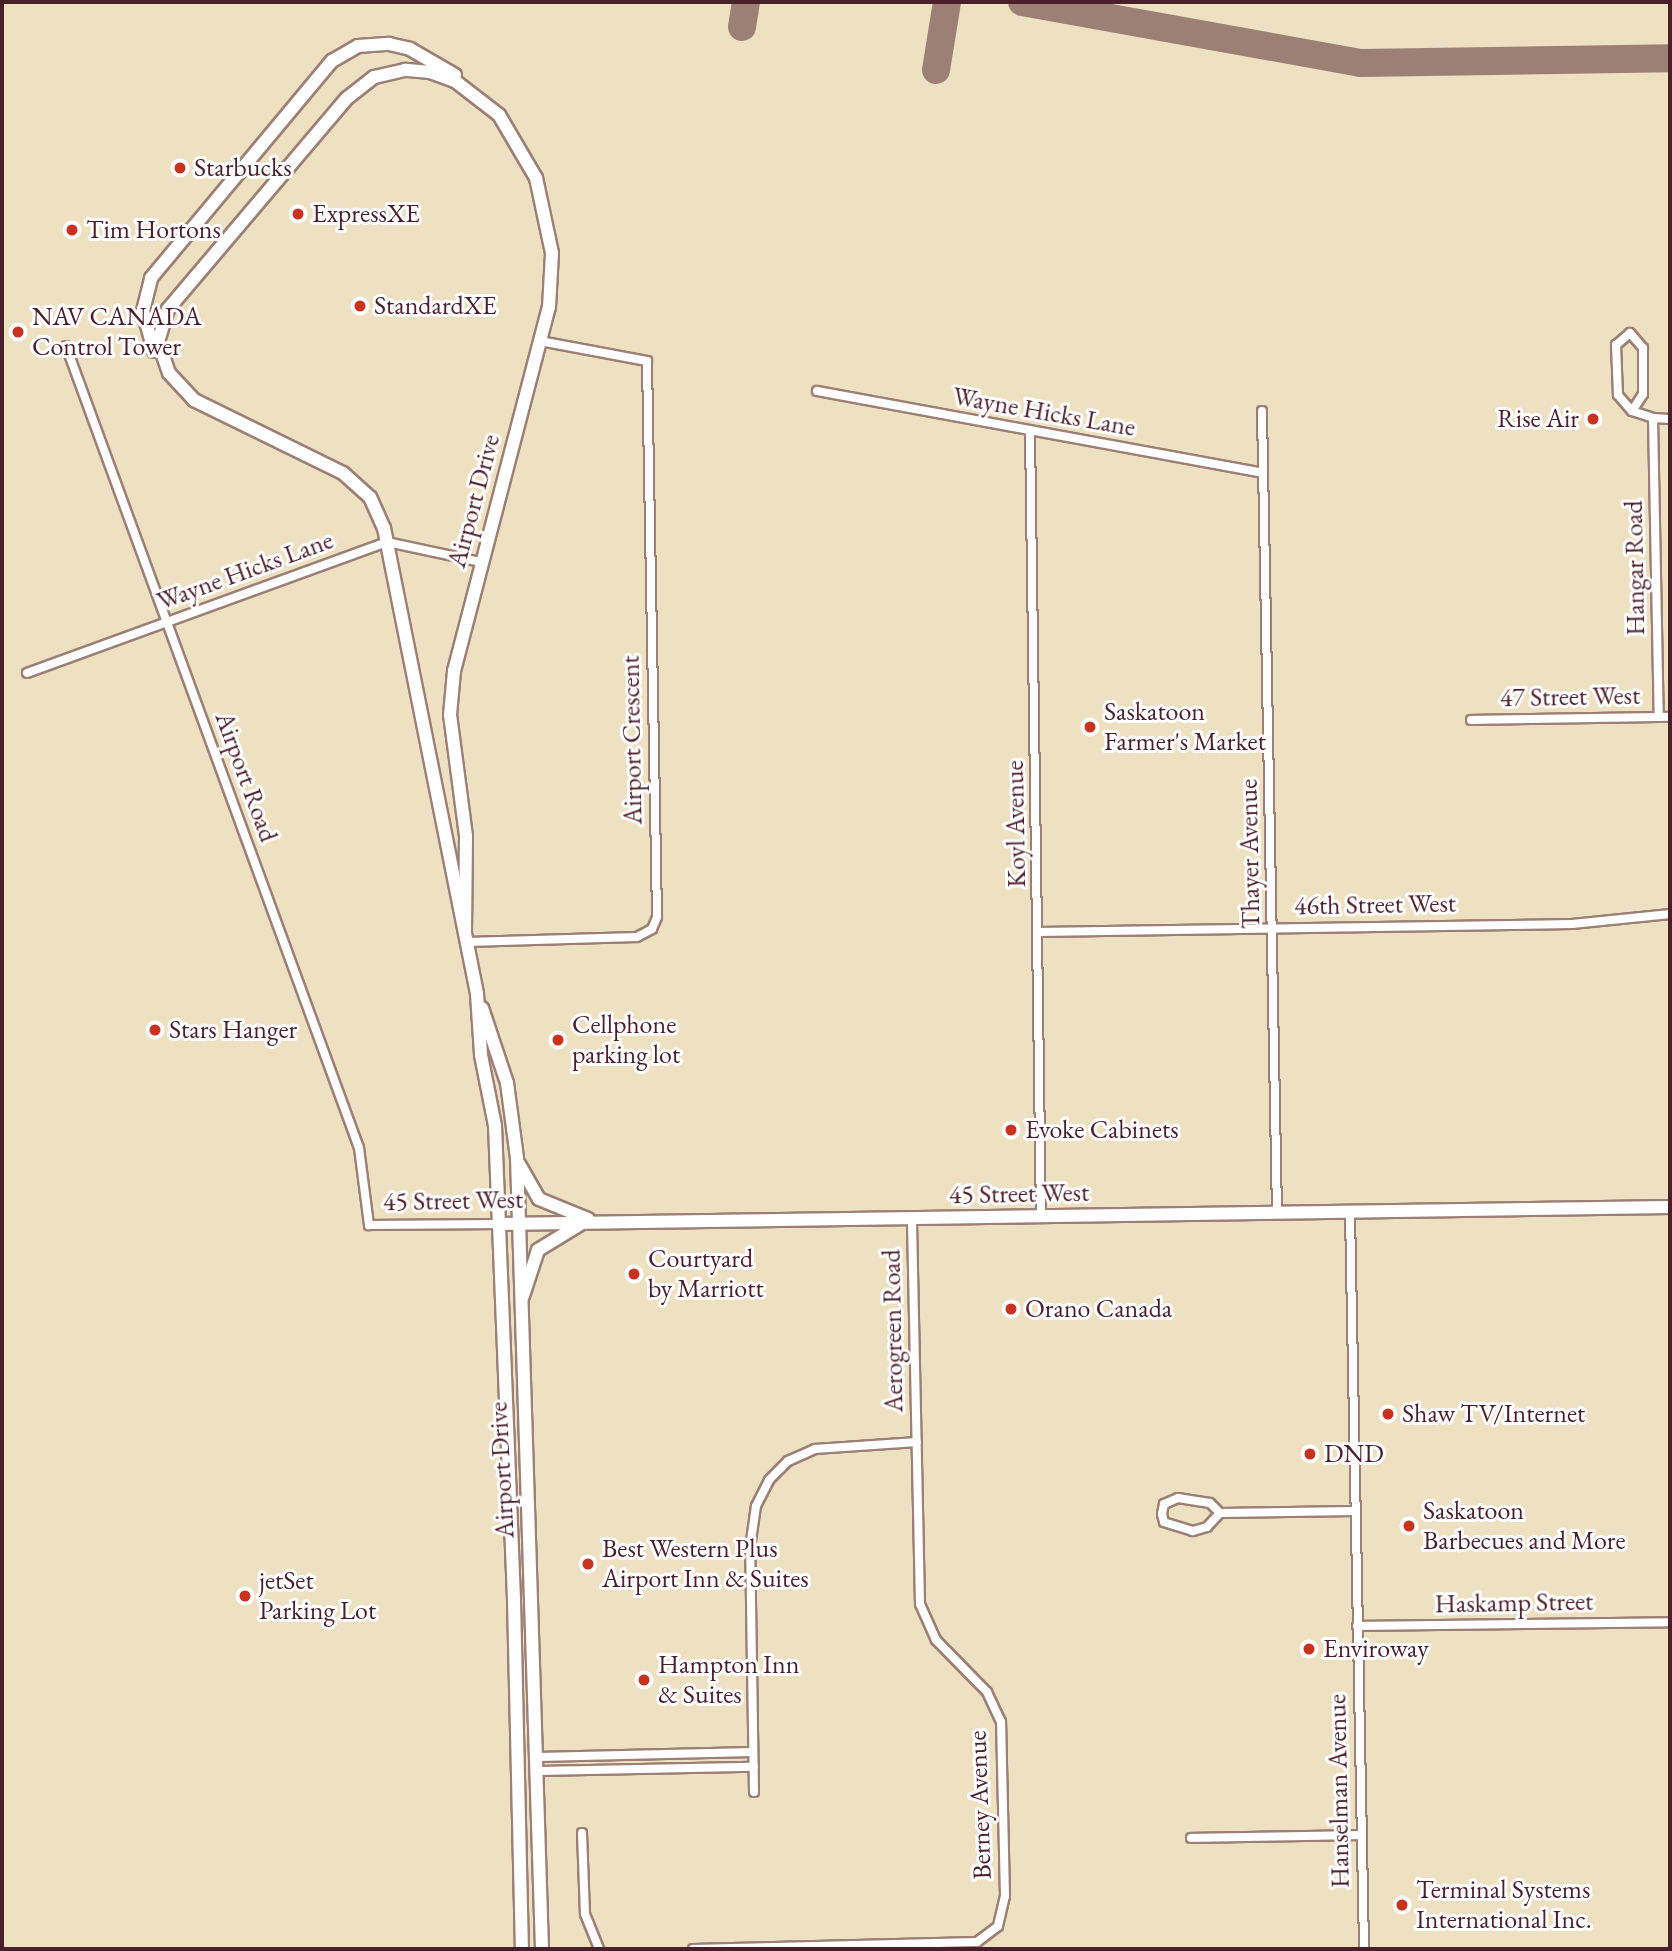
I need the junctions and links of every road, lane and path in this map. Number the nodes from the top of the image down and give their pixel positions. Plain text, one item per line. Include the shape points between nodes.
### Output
1 (484, 100) junction
2 (540, 341) junction
3 (66, 346) dead end
4 (166, 368) junction
5 (817, 391) dead end
6 (1262, 411) dead end
7 (1632, 411) junction
8 (1653, 418) junction
9 (1670, 419) edge
10 (1030, 431) junction
11 (1263, 473) junction
12 (387, 542) junction
13 (481, 562) junction
14 (167, 621) junction
15 (27, 673) dead end
16 (1659, 717) junction
17 (1670, 717) edge
18 (1471, 720) dead end
19 (1670, 914) edge
20 (1272, 928) junction
21 (1038, 932) junction
22 (466, 937) junction
23 (477, 994) junction
24 (517, 1157) junction
25 (1670, 1207) edge
26 (1350, 1212) junction
27 (1277, 1213) junction
28 (1041, 1216) junction
29 (912, 1219) junction
30 (598, 1222) junction
31 (517, 1223) junction
32 (584, 1223) junction
33 (500, 1224) junction
34 (369, 1225) joint
35 (519, 1310) junction
36 (917, 1442) junction
37 (1355, 1511) junction
38 (1220, 1513) junction
39 (1670, 1622) edge
40 (1357, 1626) junction
41 (753, 1752) junction
42 (537, 1757) junction
43 (754, 1767) junction
44 (538, 1771) junction
45 (754, 1792) dead end
46 (582, 1833) dead end
47 (1360, 1835) junction
48 (1191, 1838) dead end
49 (522, 1949) edge
50 (542, 1949) edge
51 (599, 1949) edge
52 (693, 1949) edge
53 (1364, 1949) edge

1 - 2 main road, Airport Drive via 531,165 547,217 552,283
1 - 4 main road, Airport Drive via 455,81 418,70 381,74 357,88 168,309 158,341
1 - 4 main road, Airport Drive via 458,76 400,47 358,46 332,61 151,278 143,311 153,348
2 - 13 main road, Airport Drive
2 - 22 street, Airport Crescent via 647,361 656,920 649,931 637,937
3 - 14 street, Airport Road
4 - 12 main road, Airport Drive via 185,392 211,411 327,464 359,484 377,509
5 - 10 street, Wayne Hicks Lane
6 - 11 street, Thayer Avenue
7 - 7 street via 1643,394 1643,348 1630,333 1616,345 1618,395
7 - 8 street
8 - 9 street
8 - 16 street, Hangar Road
10 - 11 street, Wayne Hicks Lane
10 - 21 street, Koyl Avenue
11 - 20 street, Thayer Avenue
12 - 13 street
12 - 14 street, Wayne Hicks Lane
12 - 22 main road, Airport Drive
13 - 22 main road, Airport Drive via 454,671 450,715 466,836
14 - 15 street, Wayne Hicks Lane
14 - 34 street, Airport Road via 359,1148
16 - 17 street, 47 Street West
16 - 18 street, 47 Street West
19 - 20 street, 46th Street West via 1572,924
20 - 21 street, 46th Street West
20 - 27 street, Thayer Avenue
21 - 28 street, Koyl Avenue
22 - 23 main road, Airport Drive
23 - 24 main road, Airport Drive via 507,1083
23 - 33 main road, Airport Drive via 481,1055 495,1126
24 - 30 main road via 539,1199
24 - 31 main road, Airport Drive
25 - 26 main road, 45 Street West
26 - 27 main road, 45 Street West
26 - 37 street, Hanselman Avenue
27 - 28 main road, 45 Street West
28 - 29 main road, 45 Street West
29 - 30 main road, 45 Street West
29 - 36 street, Aerogreen Road
30 - 32 main road, 45 Street West
31 - 32 main road, 45 Street West
31 - 33 main road, 45 Street West
31 - 35 main road, Airport Drive
32 - 35 main road via 538,1250
33 - 34 street, 45 Street West
33 - 49 main road, Airport Drive
35 - 42 main road, Airport Drive
36 - 41 street via 815,1449 788,1461 769,1480 756,1506 750,1539
36 - 52 street, Berney Avenue via 923,1616 936,1640 987,1692 1000,1722 1004,1896 998,1926 977,1942
37 - 38 street
37 - 40 street, Hanselman Avenue
38 - 38 street via 1210,1503 1178,1498 1164,1504 1162,1514 1164,1522 1193,1531 1207,1527
39 - 40 street, Haskamp Street
40 - 47 street, Hanselman Avenue
41 - 42 street
41 - 43 street
42 - 44 main road, Airport Drive
43 - 44 street
43 - 45 street
44 - 50 main road, Airport Drive
46 - 51 street via 585,1914
47 - 48 street
47 - 53 street, Hanselman Avenue

